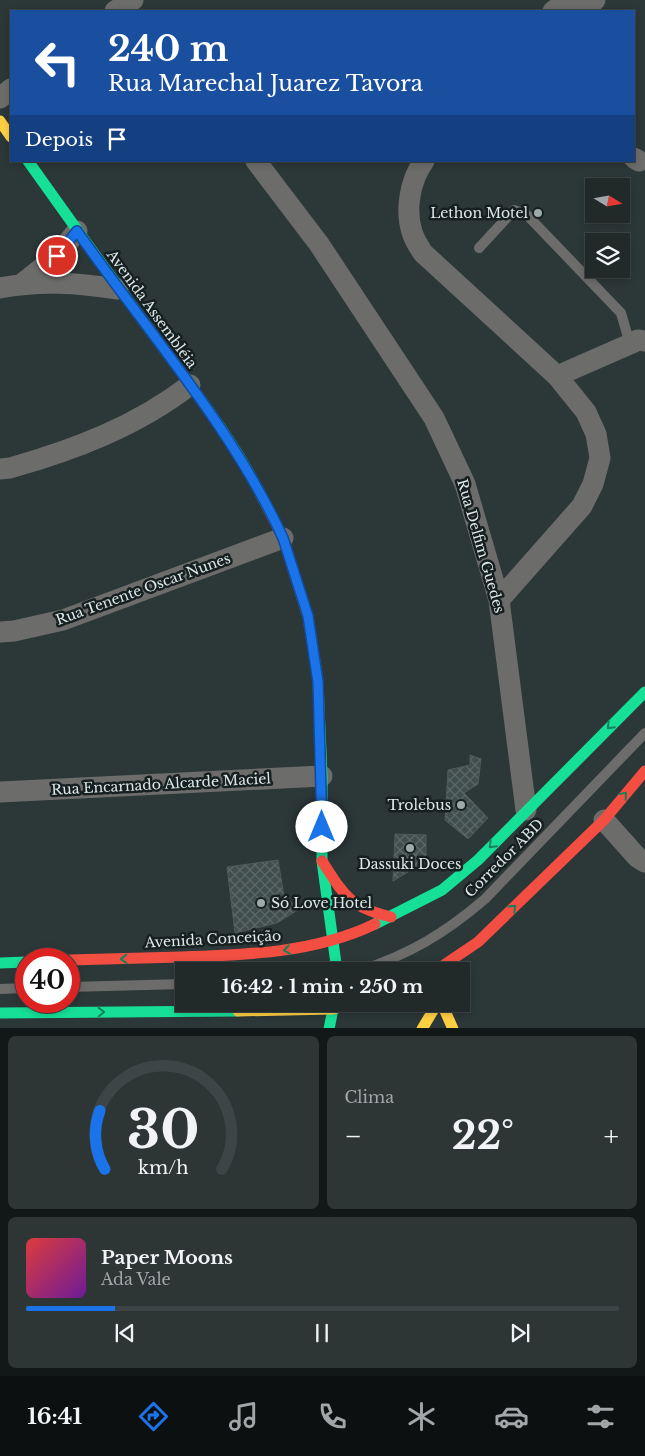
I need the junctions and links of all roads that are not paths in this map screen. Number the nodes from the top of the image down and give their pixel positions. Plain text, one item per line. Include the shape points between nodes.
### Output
1 (133, 0) edge
2 (595, 0) edge
3 (117, 10) edge
4 (141, 10) edge
5 (555, 10) edge
6 (10, 90) edge
7 (0, 98) edge
8 (0, 122) edge
9 (10, 137) edge
10 (29, 162) edge
11 (257, 162) edge
12 (423, 162) edge
13 (77, 231) junction
14 (478, 248) dead end
15 (23, 283) junction
16 (0, 288) edge
17 (118, 289) junction
18 (637, 342) edge
19 (557, 376) junction
20 (190, 385) junction
21 (0, 469) edge
22 (283, 538) junction
23 (499, 600) junction
24 (0, 632) edge
25 (645, 692) edge
26 (645, 733) edge
27 (645, 771) edge
28 (322, 776) junction
29 (0, 792) edge
30 (526, 810) junction
31 (604, 820) junction
32 (322, 861) junction
33 (645, 862) edge
34 (391, 917) junction
35 (334, 940) junction
36 (478, 942) junction
37 (80, 960) edge
38 (0, 962) edge
39 (15, 962) edge
40 (336, 962) edge
41 (382, 962) edge
42 (448, 962) edge
43 (464, 962) edge
44 (175, 984) edge
45 (80, 987) edge
46 (15, 988) edge
47 (0, 989) edge
48 (175, 1009) edge
49 (332, 1012) edge
50 (432, 1012) edge
51 (446, 1012) edge
52 (0, 1013) edge
53 (329, 1028) edge
54 (422, 1028) edge
55 (453, 1028) edge

1 - 3 street
1 - 4 street
2 - 5 street via 564,4
6 - 7 street
8 - 9 main road
10 - 13 main road, Avenida Assembléia
11 - 23 street, Rua Delfim Guedes via 319,244 434,418 466,484
12 - 19 street via 411,192 408,214 412,233 423,253
13 - 15 street via 57,256
13 - 17 main road, Avenida Assembléia
14 - 18 lane via 514,210 526,214 621,313
15 - 16 street
15 - 17 street via 72,283
17 - 20 main road, Avenida Assembléia
18 - 19 street
19 - 23 street via 586,412 596,434 600,458 593,484 582,506
20 - 21 street via 152,412 73,449
20 - 22 main road, Avenida Assembléia via 250,474
22 - 24 street, Rua Tenente Oscar Nunes via 63,620
22 - 28 main road, Avenida Assembléia via 308,616 318,682
23 - 30 street, Rua Delfim Guedes
25 -> 30 main road, Avenida Conceição
26 - 41 lane, Corredor ABD via 485,899 460,920 410,951
31 -> 27 main road
28 - 29 street, Rua Encarnado Alcarde Maciel
28 - 32 main road, Avenida Assembléia
30 -> 34 main road, Avenida Conceição via 460,876 442,890
31 - 33 street
36 -> 31 main road
32 - 34 main road via 356,905
32 - 35 main road, Avenida Assembléia
34 - 35 main road, Avenida Conceição
35 -> 37 main road, Avenida Conceição via 242,955
35 - 40 main road, Avenida Assembléia
36 - 42 main road
36 - 43 main road
38 - 39 main road
44 - 45 lane
46 - 47 lane
52 -> 48 main road
49 - 53 main road
50 - 54 main road
51 - 55 main road

